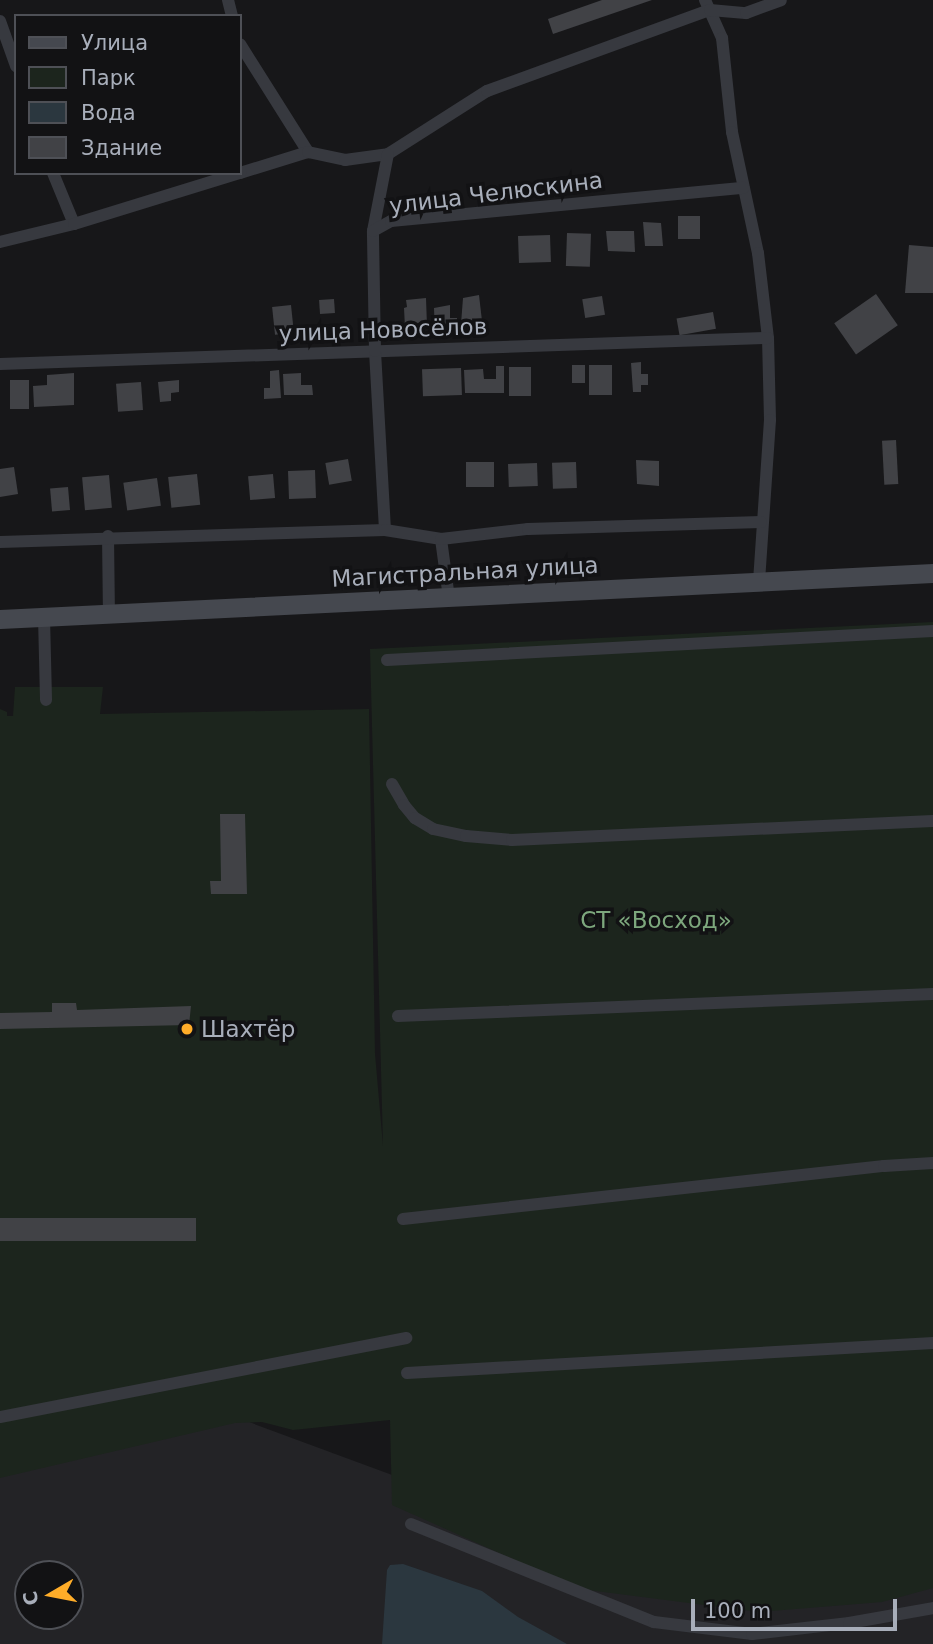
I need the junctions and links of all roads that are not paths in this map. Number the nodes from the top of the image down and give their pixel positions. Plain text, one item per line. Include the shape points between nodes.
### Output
1 (781, 0) edge
2 (708, 5) edge
3 (0, 21) edge
4 (242, 47) edge
5 (14, 60) edge
6 (308, 152) junction
7 (388, 154) junction
8 (242, 172) edge
9 (54, 175) edge
10 (233, 175) edge
11 (743, 188) junction
12 (74, 224) junction
13 (373, 231) junction
14 (0, 242) edge
15 (768, 338) junction
16 (374, 351) junction
17 (0, 364) edge
18 (761, 522) junction
19 (385, 530) junction
20 (108, 536) junction
21 (441, 539) junction
22 (0, 542) edge
23 (933, 573) edge
24 (759, 582) junction
25 (449, 598) junction
26 (109, 614) junction
27 (44, 617) junction
28 (0, 619) edge
29 (933, 631) edge
30 (387, 660) dead end
31 (46, 700) dead end
32 (392, 784) dead end
33 (933, 821) edge
34 (933, 993) edge
35 (398, 1016) dead end
36 (933, 1163) edge
37 (404, 1219) dead end
38 (406, 1338) dead end
39 (933, 1343) edge
40 (407, 1373) dead end
41 (0, 1417) edge
42 (411, 1524) dead end
43 (933, 1608) edge

1 - 2 street via 746,13
2 - 7 street via 487,91
2 - 11 street via 722,38
3 - 5 street
4 - 6 street
6 - 7 street via 345,160
6 - 8 street
7 - 13 street
9 - 12 street
10 - 12 street
11 - 13 street, улица Челюскина via 391,221
11 - 15 street via 758,254
12 - 14 street
13 - 16 street, улица Челюскина
15 - 16 street, улица Новосёлов
15 - 18 street via 771,420
16 - 17 street, улица Новосёлов
16 - 19 street, улица Челюскина
18 - 21 street, Магистральная улица via 528,529
18 - 24 street
19 - 20 street, Магистральная улица
19 - 21 street, Магистральная улица
20 - 22 street, Магистральная улица
20 - 26 street
21 - 25 street
23 - 24 main road, Магистральная улица
24 - 25 main road, Магистральная улица
25 - 26 main road, Магистральная улица
26 - 27 main road, Магистральная улица
27 - 28 main road, Магистральная улица
27 - 31 street
29 - 30 street
32 - 33 street via 404,806 433,829 512,840
34 - 35 street
36 - 37 street
38 - 41 street
39 - 40 street
42 - 43 street via 654,1622 752,1634

